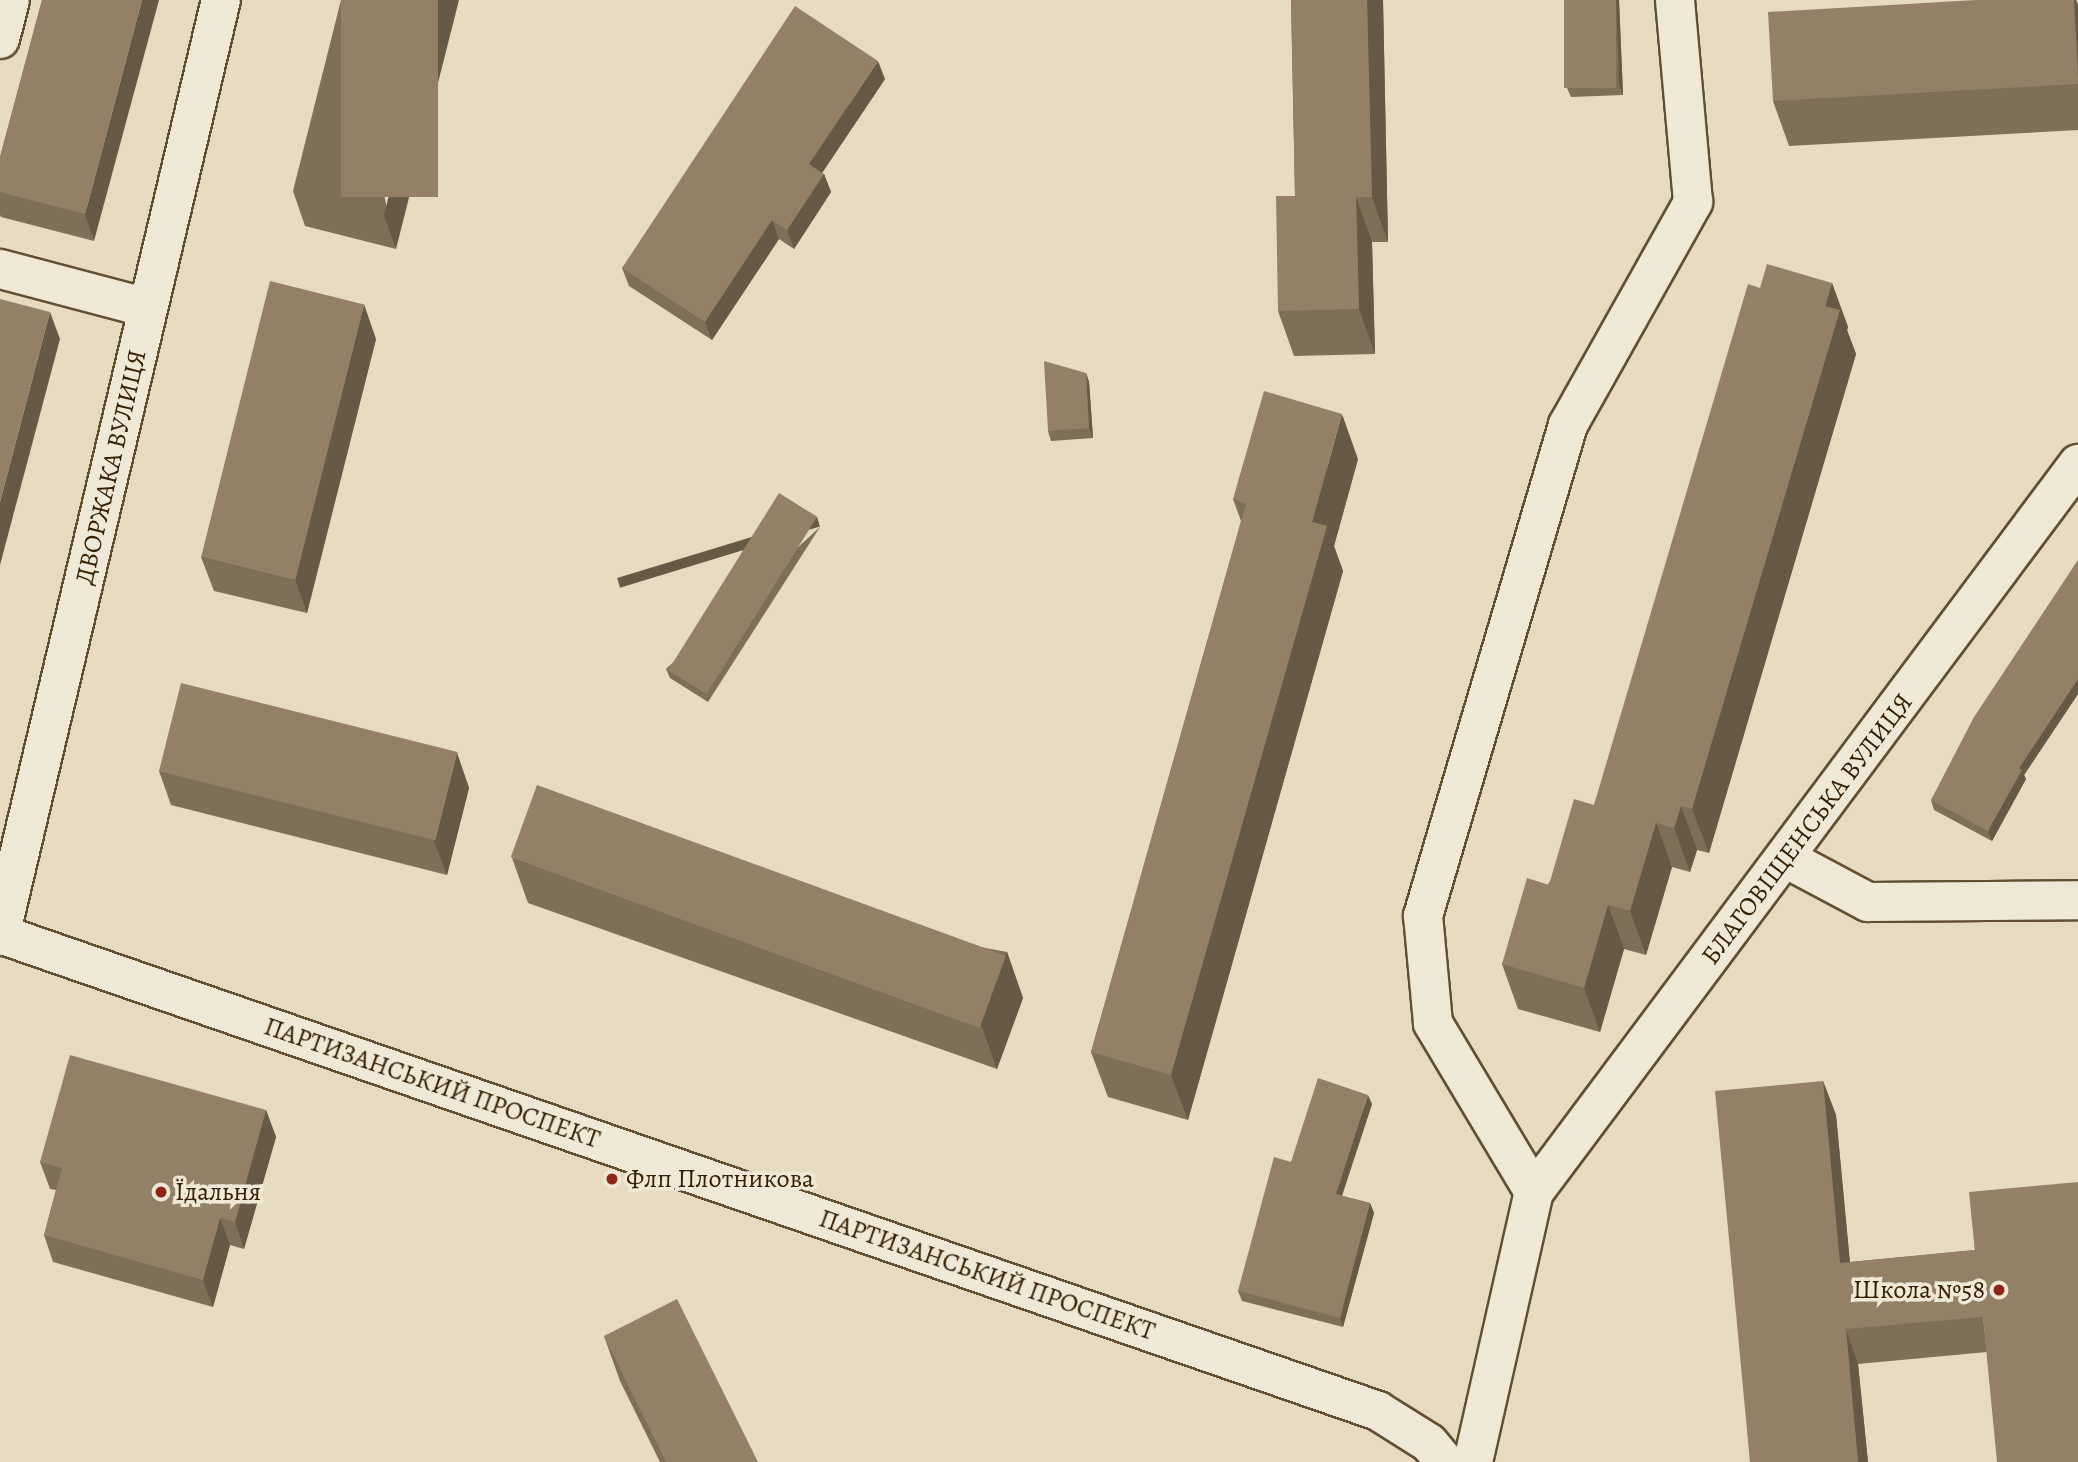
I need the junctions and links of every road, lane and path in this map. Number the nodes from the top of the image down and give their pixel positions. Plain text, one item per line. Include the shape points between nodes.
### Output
1 (10, 0) edge
2 (221, 0) edge
3 (1675, 0) edge
4 (0, 39) edge
5 (0, 270) edge
6 (148, 308) junction
7 (2078, 464) edge
8 (1787, 859) junction
9 (2078, 900) edge
10 (0, 935) edge
11 (1534, 1192) junction
12 (1445, 1462) edge
13 (1473, 1462) edge

1 - 4 street
2 - 6 street, ДВОРЖАКА ВУЛИЦЯ
3 - 11 street via 1693,202 1568,425 1423,916 1433,1023
5 - 6 street
6 - 10 street, ДВОРЖАКА ВУЛИЦЯ
7 - 8 street, БЛАГОВІЩЕНСЬКА ВУЛИЦЯ
8 - 9 street via 1868,902
8 - 11 street, БЛАГОВІЩЕНСЬКА ВУЛИЦЯ
10 - 12 street, ПАРТИЗАНСЬКИЙ ПРОСПЕКТ via 1378,1411 1429,1443
11 - 13 street

